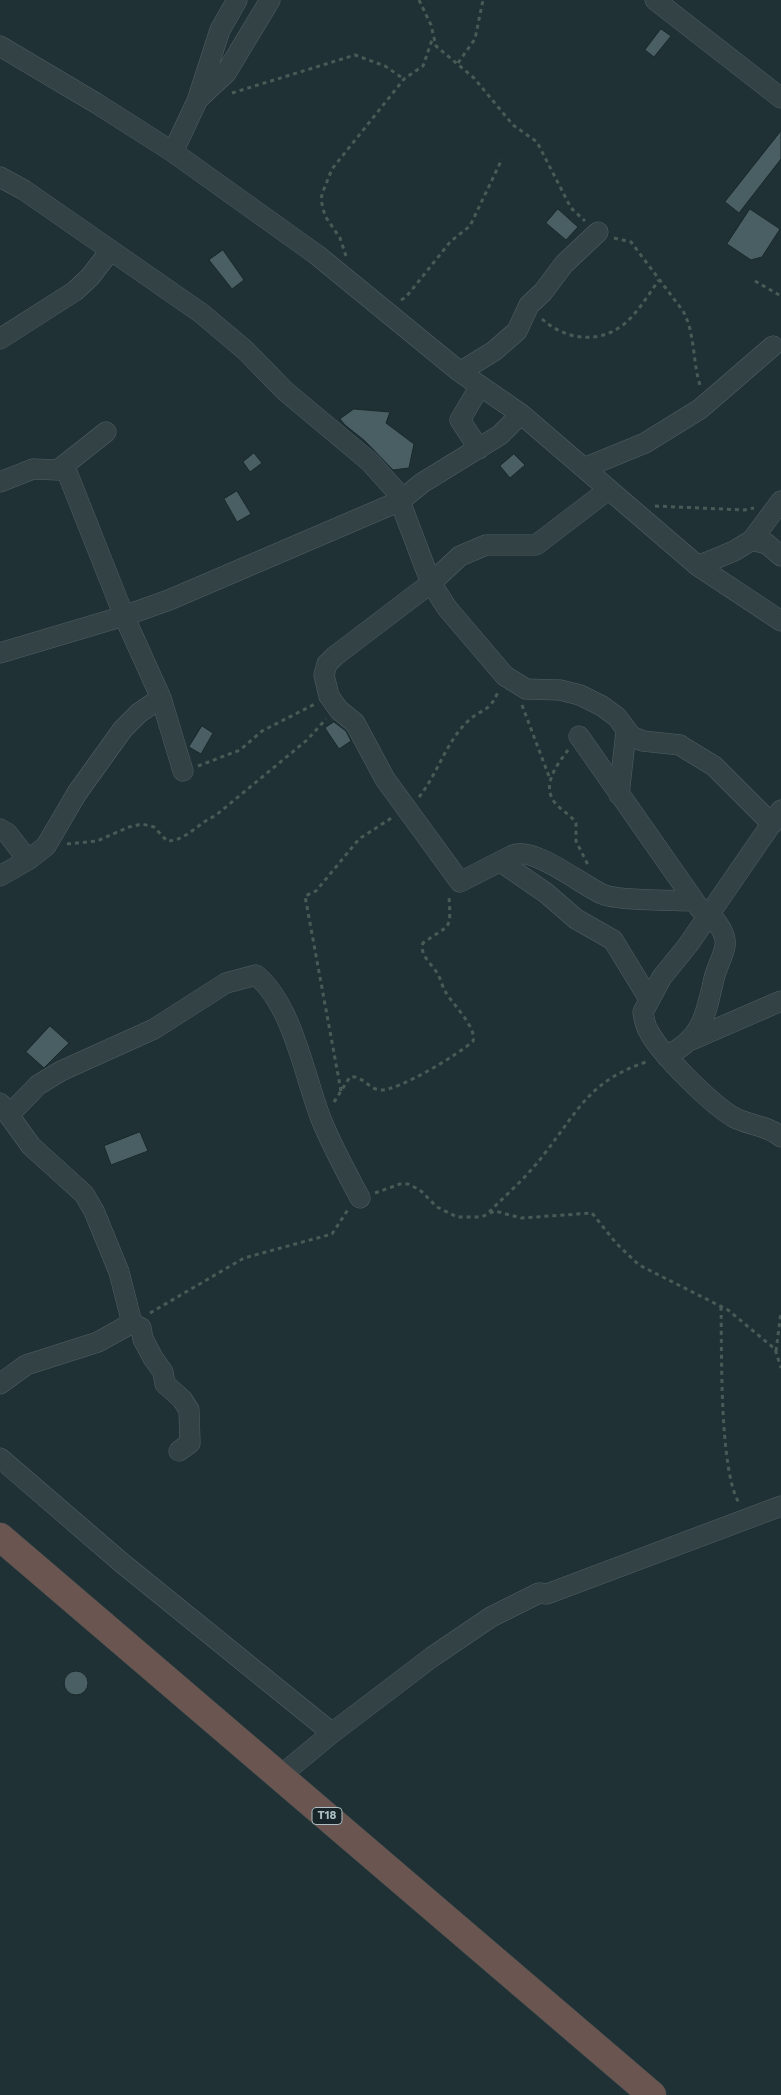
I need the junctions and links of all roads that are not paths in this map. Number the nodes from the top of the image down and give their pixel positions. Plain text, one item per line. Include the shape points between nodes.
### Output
1 (237, 0) edge
2 (270, 0) edge
3 (655, 0) edge
4 (0, 46) edge
5 (781, 98) edge
6 (197, 101) junction
7 (173, 152) junction
8 (0, 177) edge
9 (598, 232) road end
10 (110, 251) junction
11 (0, 339) edge
12 (772, 346) dead end
13 (460, 372) junction
14 (480, 386) junction
15 (521, 414) junction
16 (106, 432) dead end
17 (479, 449) junction
18 (65, 467) junction
19 (584, 468) junction
20 (0, 482) edge
21 (608, 490) junction
22 (400, 501) junction
23 (780, 502) edge
24 (752, 540) junction
25 (781, 556) edge
26 (698, 566) junction
27 (431, 583) junction
28 (124, 616) junction
29 (781, 621) edge
30 (0, 653) edge
31 (161, 698) junction
32 (626, 732) junction
33 (579, 736) road end
34 (183, 771) road end
35 (619, 795) junction
36 (776, 817) edge
37 (0, 829) edge
38 (28, 860) junction
39 (501, 862) junction
40 (0, 876) edge
41 (703, 910) junction
42 (649, 999) junction
43 (781, 1000) edge
44 (691, 1040) junction
45 (666, 1056) junction
46 (4, 1109) edge
47 (781, 1137) edge
48 (360, 1198) road end
49 (132, 1323) junction
50 (0, 1384) edge
51 (179, 1451) dead end
52 (0, 1458) edge
53 (781, 1506) edge
54 (0, 1537) edge
55 (332, 1733) junction
56 (280, 1776) junction
57 (652, 2095) edge

1 - 6 street via 220,30
2 - 6 street via 226,73
3 - 5 street
4 - 7 street
6 - 7 street
7 - 13 street via 354,283
8 - 10 street via 24,190
9 - 13 street via 564,264 528,308 517,331 494,351
10 - 11 street via 75,291
10 - 22 street via 201,312 285,391 370,462 396,491
12 - 19 street via 694,412 645,443
13 - 14 street
14 - 15 street
14 - 17 street via 460,420
15 - 17 street via 500,436
15 - 19 street
16 - 18 street
17 - 22 street via 422,483
18 - 20 street via 50,472 33,469
18 - 28 street
19 - 21 street
21 - 26 street
21 - 27 street via 536,545 483,546 454,560
22 - 27 street
22 - 28 street via 169,600
23 - 24 street
24 - 25 street via 767,544
24 - 26 street
26 - 29 street
27 - 32 street via 447,608 508,679 526,689 560,690 580,695 617,717
27 - 39 street via 335,656 327,664 324,675 334,703 355,723 385,779 461,882
28 - 30 street
28 - 31 street
31 - 34 street
31 - 38 street via 123,729 77,792 46,846
32 - 35 street
32 - 36 street via 644,741 686,748 714,766
33 - 35 street
35 - 41 street
36 - 41 street
37 - 38 street via 7,833
38 - 40 street
39 - 41 street via 522,853 548,863 601,894
39 - 42 street via 534,883 576,919 613,940
41 - 42 street
41 - 44 street via 723,932 725,946 711,999
42 - 45 street via 643,1012 646,1028
43 - 44 street
44 - 45 street
45 - 47 street via 722,1110
46 - 48 street via 54,1076 154,1030 226,983 256,975 267,984 292,1035 322,1120
46 - 49 street via 31,1146 84,1194 118,1272
49 - 50 street via 98,1342 26,1365
49 - 51 street via 141,1328 150,1353 163,1372 165,1384 189,1410 190,1443
52 - 55 street via 122,1563
53 - 55 street via 547,1594 538,1593 490,1617
54 - 56 highway, T18
55 - 56 street
56 - 57 highway, T18

